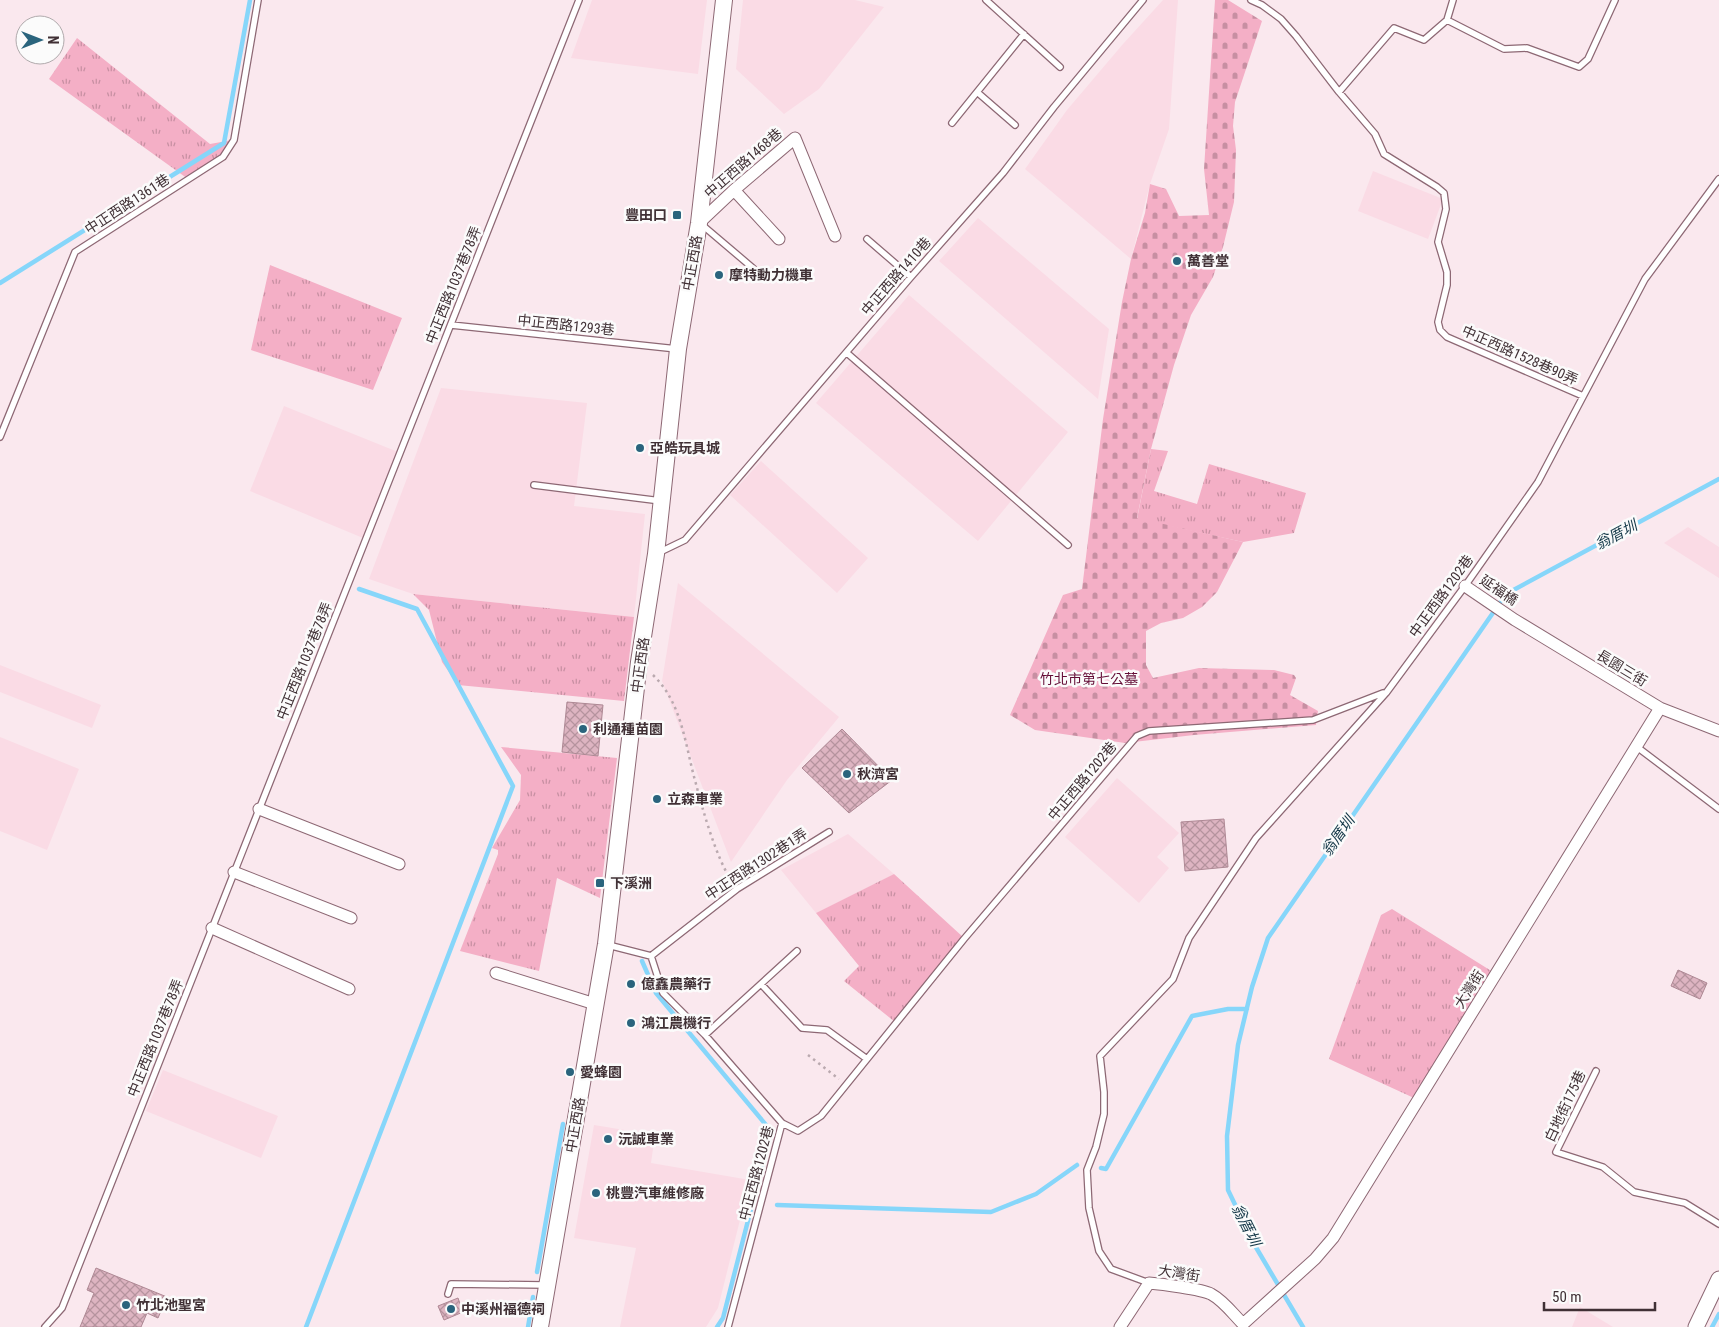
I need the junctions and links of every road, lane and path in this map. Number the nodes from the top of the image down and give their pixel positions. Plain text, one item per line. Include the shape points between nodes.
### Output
1 (258, 0) edge
2 (579, 0) edge
3 (724, 0) edge
4 (986, 0) edge
5 (1143, 0) edge
6 (1250, 0) edge
7 (1452, 0) edge
8 (1615, 0) edge
9 (1447, 20) junction
10 (1024, 34) junction
11 (1060, 67) dead end
12 (977, 92) junction
13 (1339, 92) junction
14 (952, 123) dead end
15 (1015, 125) dead end
16 (1719, 179) edge
17 (734, 190) junction
18 (699, 223) junction
19 (835, 236) dead end
20 (779, 239) dead end
21 (867, 239) dead end
22 (754, 269) dead end
23 (911, 277) junction
24 (451, 325) junction
25 (678, 349) junction
26 (847, 353) junction
27 (1583, 396) junction
28 (0, 437) edge
29 (534, 485) dead end
30 (660, 501) junction
31 (1068, 545) dead end
32 (656, 554) junction
33 (1465, 586) junction
34 (1515, 620) joint
35 (639, 662) junction
36 (1386, 693) junction
37 (1660, 708) junction
38 (1719, 731) edge
39 (1637, 747) junction
40 (260, 809) junction
41 (1719, 809) edge
42 (829, 832) dead end
43 (399, 864) dead end
44 (234, 872) junction
45 (737, 889) junction
46 (350, 918) dead end
47 (212, 928) junction
48 (606, 944) junction
49 (797, 951) dead end
50 (651, 956) junction
51 (496, 973) dead end
52 (761, 984) junction
53 (349, 989) dead end
54 (596, 1004) junction
55 (705, 1035) junction
56 (808, 1054) dead end
57 (867, 1059) junction
58 (1596, 1071) dead end
59 (847, 1084) junction
60 (782, 1123) junction
61 (1719, 1224) edge
62 (1719, 1278) edge
63 (1149, 1284) junction
64 (547, 1285) junction
65 (448, 1294) dead end
66 (1242, 1325) edge
67 (45, 1327) edge
68 (540, 1327) edge
69 (728, 1327) edge
70 (1120, 1327) edge
71 (1696, 1327) edge

1 - 28 lane, 中正西路1361巷 via 234,140 223,157 75,252
2 - 24 lane, 中正西路1037巷78弄
3 - 18 main road, 中正西路
4 - 10 lane
5 - 23 lane, 中正西路1410巷 via 1004,173
6 - 13 lane via 1281,19
7 - 9 lane
8 - 9 lane via 1588,59 1579,67 1527,48 1504,49
9 - 13 lane via 1424,40 1394,28
10 - 11 lane
10 - 12 lane
12 - 14 lane
12 - 15 lane
13 - 27 lane, 中正西路1528巷90弄 via 1375,134 1384,154 1444,193 1446,209 1438,242 1447,272 1447,285 1438,322 1440,330 1447,337
16 - 27 lane, 中正西路1202巷 via 1645,279
17 - 18 street, 中正西路1468巷
17 - 19 street, 中正西路1468巷 via 795,138
17 - 20 street
18 - 22 lane
18 - 25 main road, 中正西路
21 - 23 lane
23 - 26 lane, 中正西路1410巷
24 - 25 lane, 中正西路1293巷
24 - 40 lane, 中正西路1037巷78弄
25 - 30 main road, 中正西路
26 - 31 lane
26 - 32 lane, 中正西路1410巷 via 685,540
27 - 33 lane, 中正西路1202巷 via 1538,482
29 - 30 lane
30 - 32 main road, 中正西路
32 - 35 main road, 中正西路
33 - 34 street, 延福橋
33 - 36 lane, 中正西路1202巷
34 - 37 street, 長園三街
35 - 45 path via 660,682 673,702 713,838 724,870
35 - 48 main road, 中正西路
36 - 57 lane, 中正西路1202巷 via 1313,720 1149,731 1137,736 964,939
36 - 63 lane via 1256,838 1189,938 1173,979 1100,1056 1104,1114 1087,1170 1089,1208 1099,1250 1112,1269
37 - 38 street, 長園三街
37 - 39 street, 大灣街
39 - 41 lane
39 - 66 street, 大灣街 via 1333,1238 1315,1260
40 - 43 street
40 - 44 lane, 中正西路1037巷78弄
42 - 45 lane, 中正西路1302巷1弄
44 - 46 street
44 - 47 lane, 中正西路1037巷78弄
45 - 50 lane, 中正西路1302巷1弄
47 - 53 street
47 - 67 lane, 中正西路1037巷78弄 via 62,1308
48 - 50 lane
48 - 54 main road, 中正西路
49 - 52 lane
50 - 55 lane via 663,993
51 - 54 street
52 - 55 lane
52 - 57 lane via 802,1028 828,1030
54 - 64 main road, 中正西路
55 - 60 lane
56 - 59 path
57 - 59 lane, 中正西路1202巷
58 - 61 lane, 白地街175巷 via 1556,1152 1603,1167 1634,1192 1685,1203
59 - 60 lane, 中正西路1202巷 via 821,1116 798,1131
60 - 69 lane, 中正西路1202巷
62 - 71 street
63 - 66 street, 大灣街 via 1210,1293
63 - 70 street, 大灣街
64 - 65 lane via 451,1284
64 - 68 main road, 中正西路

